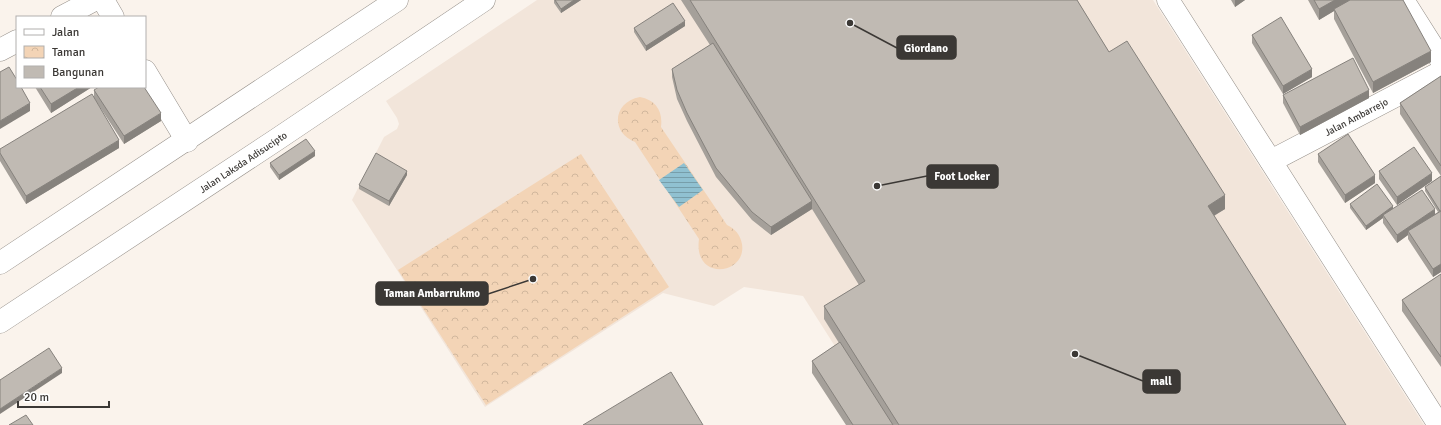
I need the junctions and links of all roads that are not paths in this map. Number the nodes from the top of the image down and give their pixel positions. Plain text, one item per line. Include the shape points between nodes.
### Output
1 (94, 0) edge
2 (103, 0) edge
3 (397, 0) edge
4 (484, 0) edge
5 (1168, 0) edge
6 (1403, 0) edge
7 (64, 16) edge
8 (112, 16) edge
9 (16, 42) edge
10 (0, 50) edge
11 (1441, 60) edge
12 (1441, 72) edge
13 (146, 73) edge
14 (187, 141) junction
15 (1271, 162) junction
16 (0, 263) edge
17 (0, 322) edge
18 (1439, 425) edge

1 - 7 main road
2 - 8 main road
3 - 14 main road
4 - 17 main road, Jalan Laksda Adisucipto
5 - 15 main road
6 - 11 main road
9 - 10 main road
12 - 15 main road, Jalan Ambarrejo
13 - 14 main road
14 - 16 main road
15 - 18 main road

